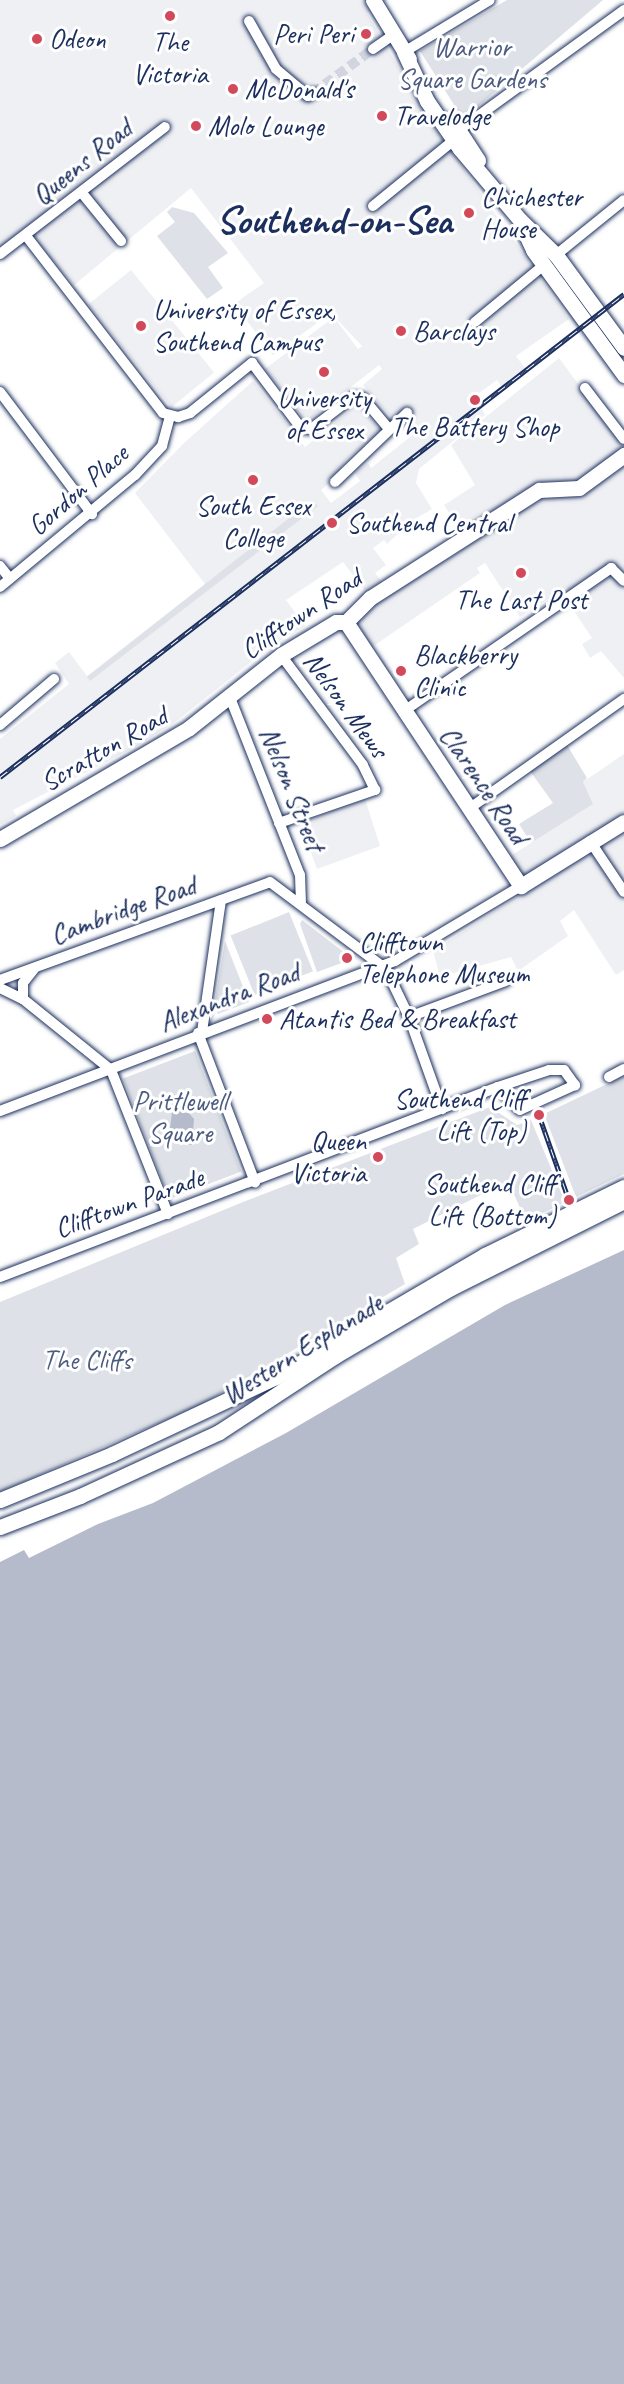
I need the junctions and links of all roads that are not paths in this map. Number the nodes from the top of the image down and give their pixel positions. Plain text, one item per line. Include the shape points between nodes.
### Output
1 (373, 0) edge
2 (490, 0) edge
3 (624, 10) edge
4 (249, 21) dead end
5 (393, 34) junction
6 (373, 49) tunnel mouth
7 (404, 52) junction
8 (313, 93) dead end
9 (165, 127) dead end
10 (457, 135) junction
11 (82, 193) junction
12 (624, 200) edge
13 (373, 206) dead end
14 (27, 237) junction
15 (121, 241) dead end
16 (0, 254) edge
17 (550, 260) junction
18 (475, 322) dead end
19 (624, 348) edge
20 (624, 375) edge
21 (585, 387) dead end
22 (0, 392) edge
23 (407, 413) dead end
24 (170, 417) junction
25 (388, 428) junction
26 (624, 439) edge
27 (624, 455) edge
28 (335, 482) dead end
29 (92, 514) junction
30 (0, 566) edge
31 (10, 579) junction
32 (624, 581) edge
33 (0, 587) edge
34 (346, 622) junction
35 (280, 654) junction
36 (54, 679) dead end
37 (229, 695) junction
38 (624, 699) edge
39 (404, 711) junction
40 (0, 725) edge
41 (470, 808) junction
42 (624, 822) edge
43 (279, 823) junction
44 (0, 840) edge
45 (590, 841) junction
46 (521, 886) junction
47 (624, 891) edge
48 (221, 900) junction
49 (302, 902) junction
50 (383, 966) junction
51 (34, 969) junction
52 (0, 980) edge
53 (506, 981) dead end
54 (0, 988) edge
55 (23, 999) junction
56 (409, 1017) junction
57 (200, 1032) junction
58 (98, 1062) junction
59 (624, 1069) edge
60 (111, 1070) junction
61 (94, 1073) junction
62 (609, 1077) dead end
63 (498, 1087) junction
64 (442, 1109) junction
65 (0, 1111) edge
66 (255, 1182) junction
67 (624, 1187) edge
68 (624, 1201) edge
69 (168, 1214) junction
70 (0, 1277) edge
71 (0, 1500) edge
72 (0, 1527) edge

1 - 5 street
2 - 7 street
3 - 10 street
4 - 8 street via 276,69 308,96
5 - 6 street
5 - 7 street
7 - 10 street via 427,101
9 - 11 street, Queens Road
10 - 13 street
10 - 17 street
11 - 14 street, Queens Road
11 - 15 street
12 - 17 street
14 - 16 street, Queens Road
14 - 24 street via 156,408
17 - 18 street
17 - 19 street
17 - 20 street
21 - 26 street
22 - 29 street
23 - 25 street
24 - 25 street via 189,413 252,363 301,428 311,429 353,397 363,398
24 - 29 street, Gordon Place via 162,446
25 - 28 street via 359,462
27 - 34 street, Clifftown Road via 579,488 539,490 370,598
29 - 31 street, Gordon Place
30 - 31 street
31 - 33 street, Gordon Place
32 - 39 street via 611,568
34 - 35 street, Clifftown Road via 336,622
34 - 39 street, Clarence Road
35 - 37 street, Clifftown Road
35 - 43 street, Nelson Mews via 363,765 375,790
36 - 40 street
37 - 43 street, Nelson Street
37 - 44 street, Scratton Road via 146,756
38 - 41 street
39 - 41 street, Clarence Road
41 - 46 street, Clarence Road
42 - 45 street
43 - 49 street, Nelson Street via 300,875
45 - 46 street
45 - 47 street
46 - 50 street, Alexandra Road
48 - 49 street, Cambridge Road via 263,883 276,883
48 - 51 street, Cambridge Road
48 - 57 street
49 - 50 street
50 - 56 street
50 - 57 street, Alexandra Road
51 - 52 street, Cambridge Road
51 - 55 street via 22,983
53 - 56 street
54 - 55 street
55 - 58 street
56 - 64 street
57 - 60 street, Alexandra Road
57 - 66 street
58 - 60 street
58 - 61 street
59 - 62 street
60 - 61 street, Alexandra Road
60 - 69 street
61 - 65 street, Alexandra Road
63 - 63 street, Clifftown Parade via 549,1070 564,1070 575,1085 520,1110
63 - 64 street, Clifftown Parade
64 - 66 street, Clifftown Parade
66 - 69 street, Clifftown Parade
67 - 71 street, Western Esplanade via 485,1255 276,1377 101,1459
68 - 72 street, Western Esplanade via 451,1288 335,1356 219,1432 100,1487
69 - 70 street, Clifftown Parade

